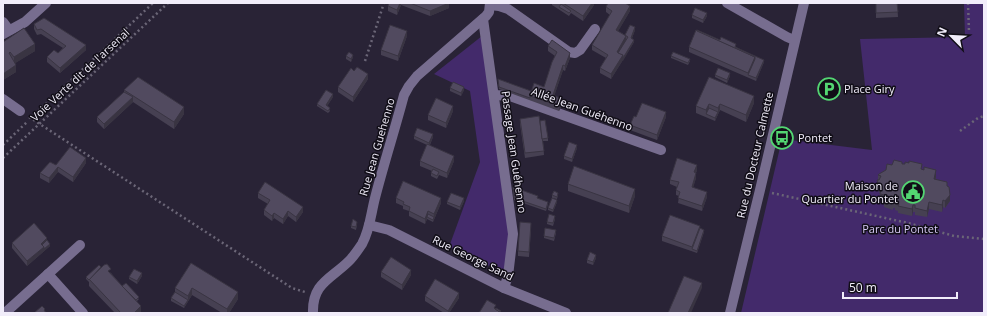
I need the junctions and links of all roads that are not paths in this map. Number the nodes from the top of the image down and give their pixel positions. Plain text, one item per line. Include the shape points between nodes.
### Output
1 (46, 3) edge
2 (727, 3) edge
3 (804, 3) edge
4 (490, 4) edge
5 (483, 19) junction
6 (5, 29) edge
7 (595, 29) dead end
8 (794, 40) junction
9 (495, 96) junction
10 (3, 99) edge
11 (20, 111) road end
12 (660, 150) dead end
13 (369, 225) junction
14 (80, 245) dead end
15 (48, 274) junction
16 (504, 288) junction
17 (5, 313) edge
18 (83, 313) edge
19 (313, 313) edge
20 (566, 313) edge
21 (730, 313) edge

1 - 6 street via 25,22
2 - 8 street
3 - 8 street, Rue du Docteur Calmette
4 - 5 street, Rue Jean Guehenno via 489,12
4 - 7 street via 508,9 569,52 575,53 580,50
5 - 9 street, Passage Jean Guéhenno
5 - 13 street, Rue Jean Guehenno via 417,76 404,95
8 - 21 street, Rue du Docteur Calmette
9 - 12 street, Allée Jean Guéhenno via 510,96
9 - 16 street, Passage Jean Guéhenno via 514,234
10 - 11 street
13 - 16 street, Rue George Sand via 389,230
13 - 19 street, Rue Jean Guehenno via 365,239 357,252 318,288
14 - 15 street
15 - 17 street
15 - 18 street
16 - 20 street, Rue George Sand

